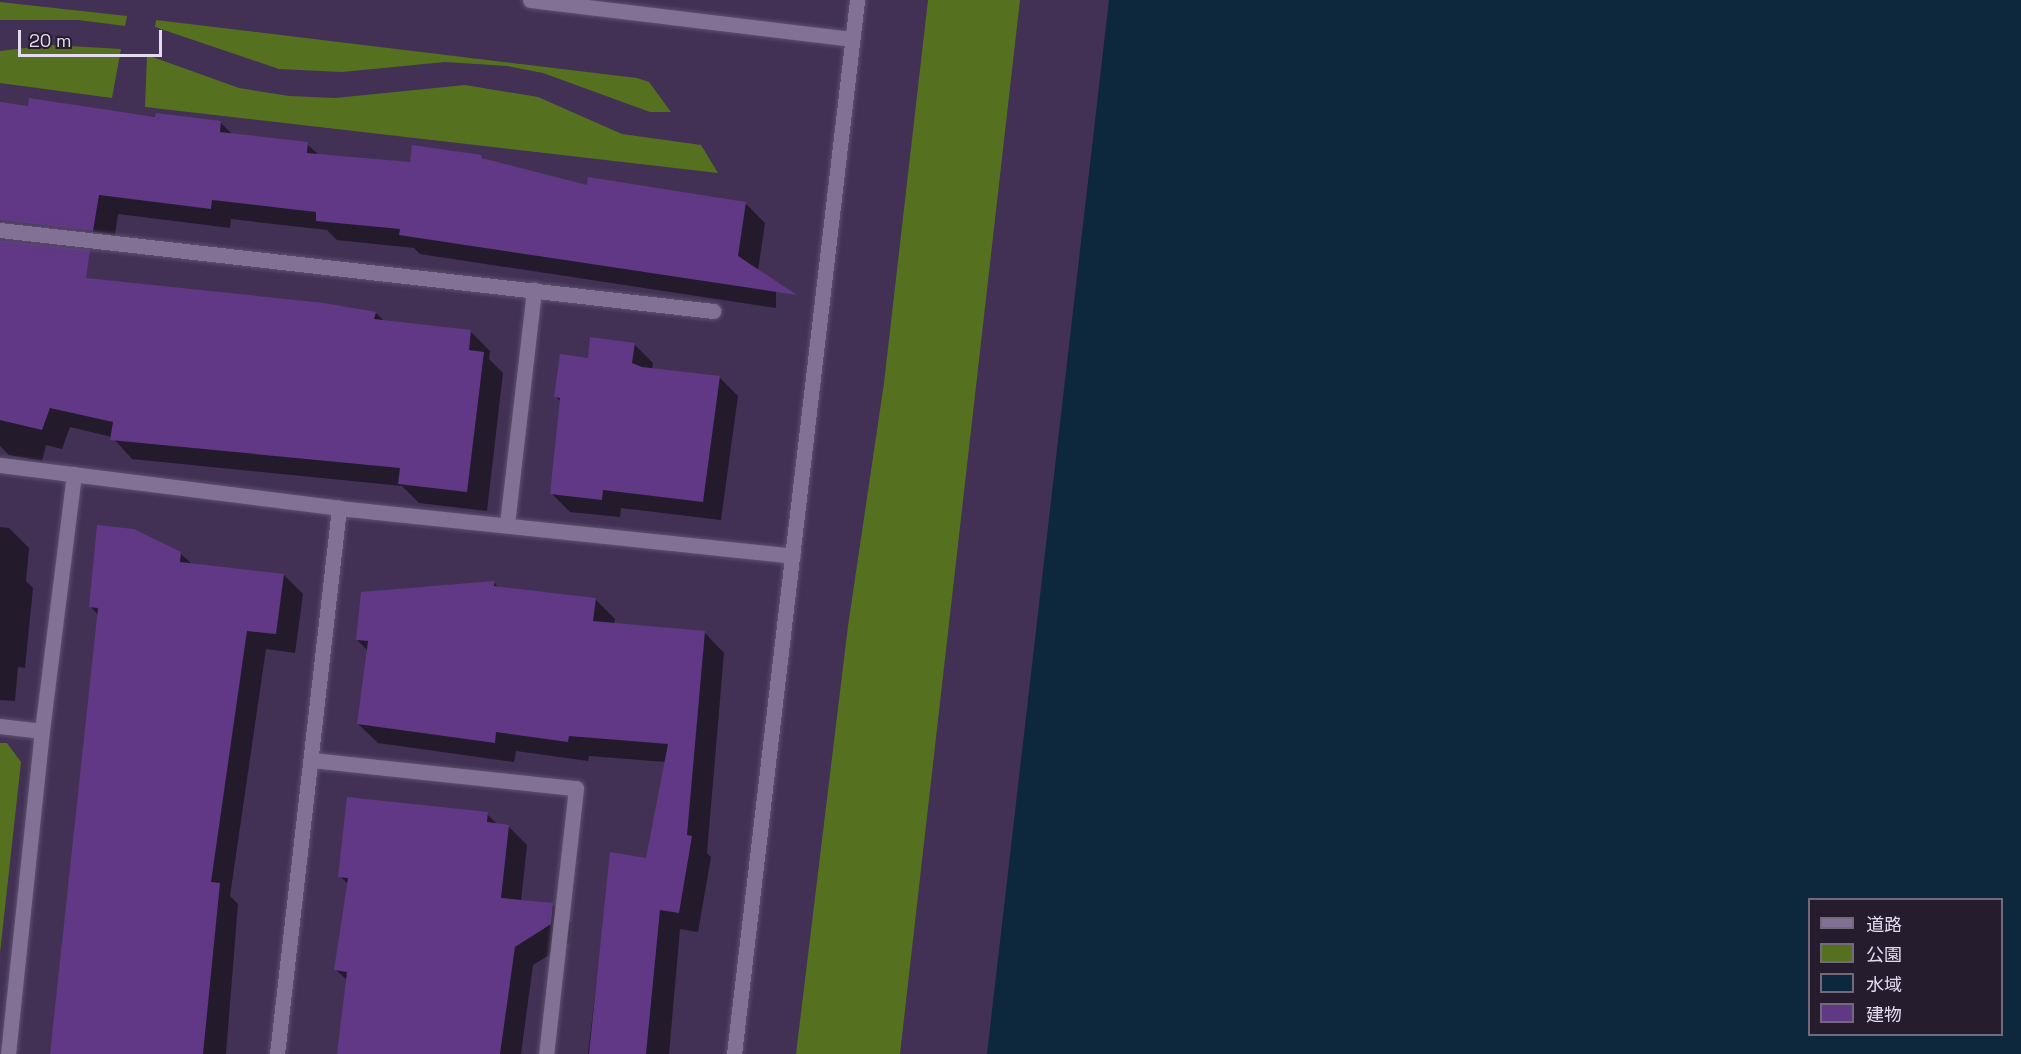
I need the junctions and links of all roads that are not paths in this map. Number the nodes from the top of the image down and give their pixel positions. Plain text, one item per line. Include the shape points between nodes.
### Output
1 (530, 0) edge
2 (856, 0) edge
3 (852, 39) junction
4 (0, 230) edge
5 (534, 290) junction
6 (713, 311) dead end
7 (0, 465) edge
8 (74, 474) junction
9 (339, 508) junction
10 (507, 524) junction
11 (792, 556) junction
12 (0, 726) edge
13 (42, 731) junction
14 (312, 760) junction
15 (8, 1054) edge
16 (277, 1054) edge
17 (546, 1054) edge
18 (734, 1054) edge

1 - 3 street
2 - 3 street
3 - 11 street
4 - 5 street
5 - 6 street
5 - 10 street
7 - 8 street
8 - 9 street
8 - 13 street
9 - 10 street
9 - 14 street
10 - 11 street
11 - 18 street
12 - 13 street
13 - 15 street
14 - 16 street
14 - 17 street via 576,788

